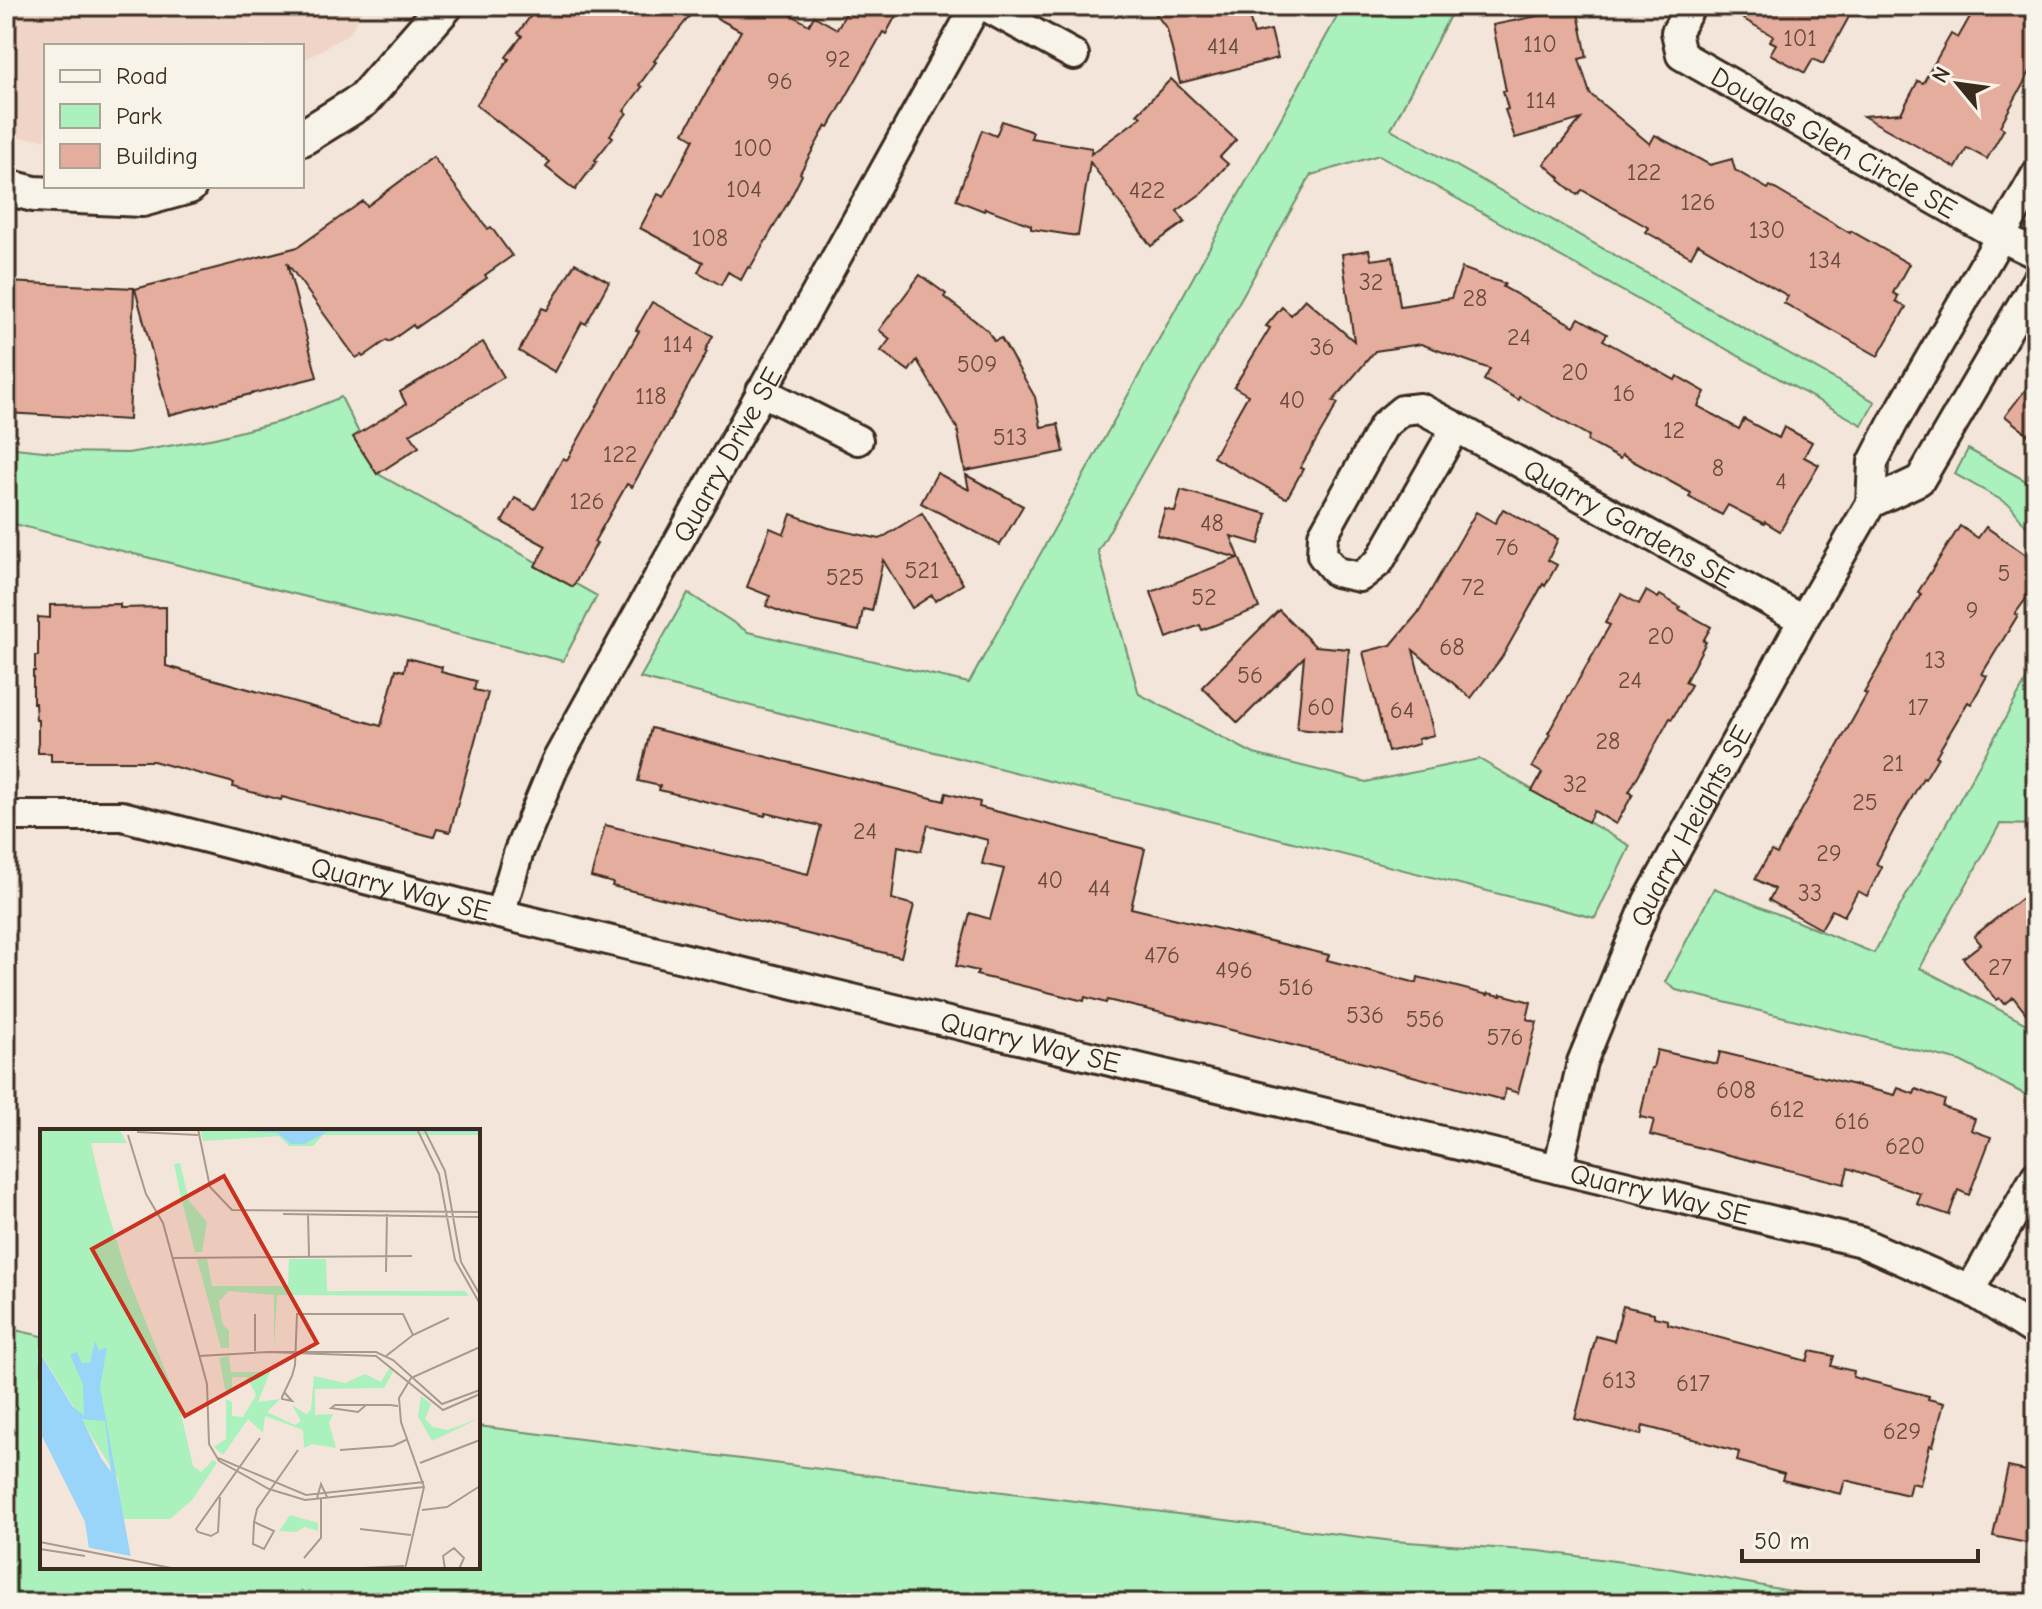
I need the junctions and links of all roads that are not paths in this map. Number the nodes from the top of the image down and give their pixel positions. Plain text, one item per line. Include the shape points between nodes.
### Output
1 (445, 6) edge
2 (976, 6) edge
3 (985, 6) edge
4 (1691, 6) edge
5 (1074, 55) dead end
6 (304, 137) edge
7 (2036, 175) edge
8 (6, 187) edge
9 (182, 188) edge
10 (2001, 237) junction
11 (2036, 254) edge
12 (2036, 281) edge
13 (761, 391) junction
14 (1456, 427) junction
15 (858, 440) dead end
16 (1871, 503) junction
17 (1803, 620) junction
18 (6, 816) edge
19 (500, 914) junction
20 (1558, 1169) junction
21 (2036, 1176) edge
22 (1970, 1290) junction
23 (2036, 1332) edge

1 - 6 street via 363,100
2 - 13 street, Quarry Drive SE
3 - 5 street
4 - 10 street, Douglas Glen Circle SE via 1676,32 1681,55
7 - 10 street
8 - 9 street via 34,194 142,199
10 - 11 street, Douglas Glen Circle SE
10 - 16 street via 1873,462
12 - 16 street via 1920,480
13 - 15 street
13 - 19 street, Quarry Drive SE via 556,762
14 - 14 street, Quarry Gardens SE via 1420,408 1402,410 1384,425 1323,535 1322,555 1336,572 1360,577 1379,562
14 - 17 street, Quarry Gardens SE
16 - 17 street, Quarry Heights SE
17 - 20 street, Quarry Heights SE via 1648,901 1582,1062
18 - 19 street, Quarry Way SE via 122,816
19 - 20 street, Quarry Way SE
20 - 22 street, Quarry Way SE via 1861,1242
21 - 22 street
22 - 23 street, Quarry Way SE

